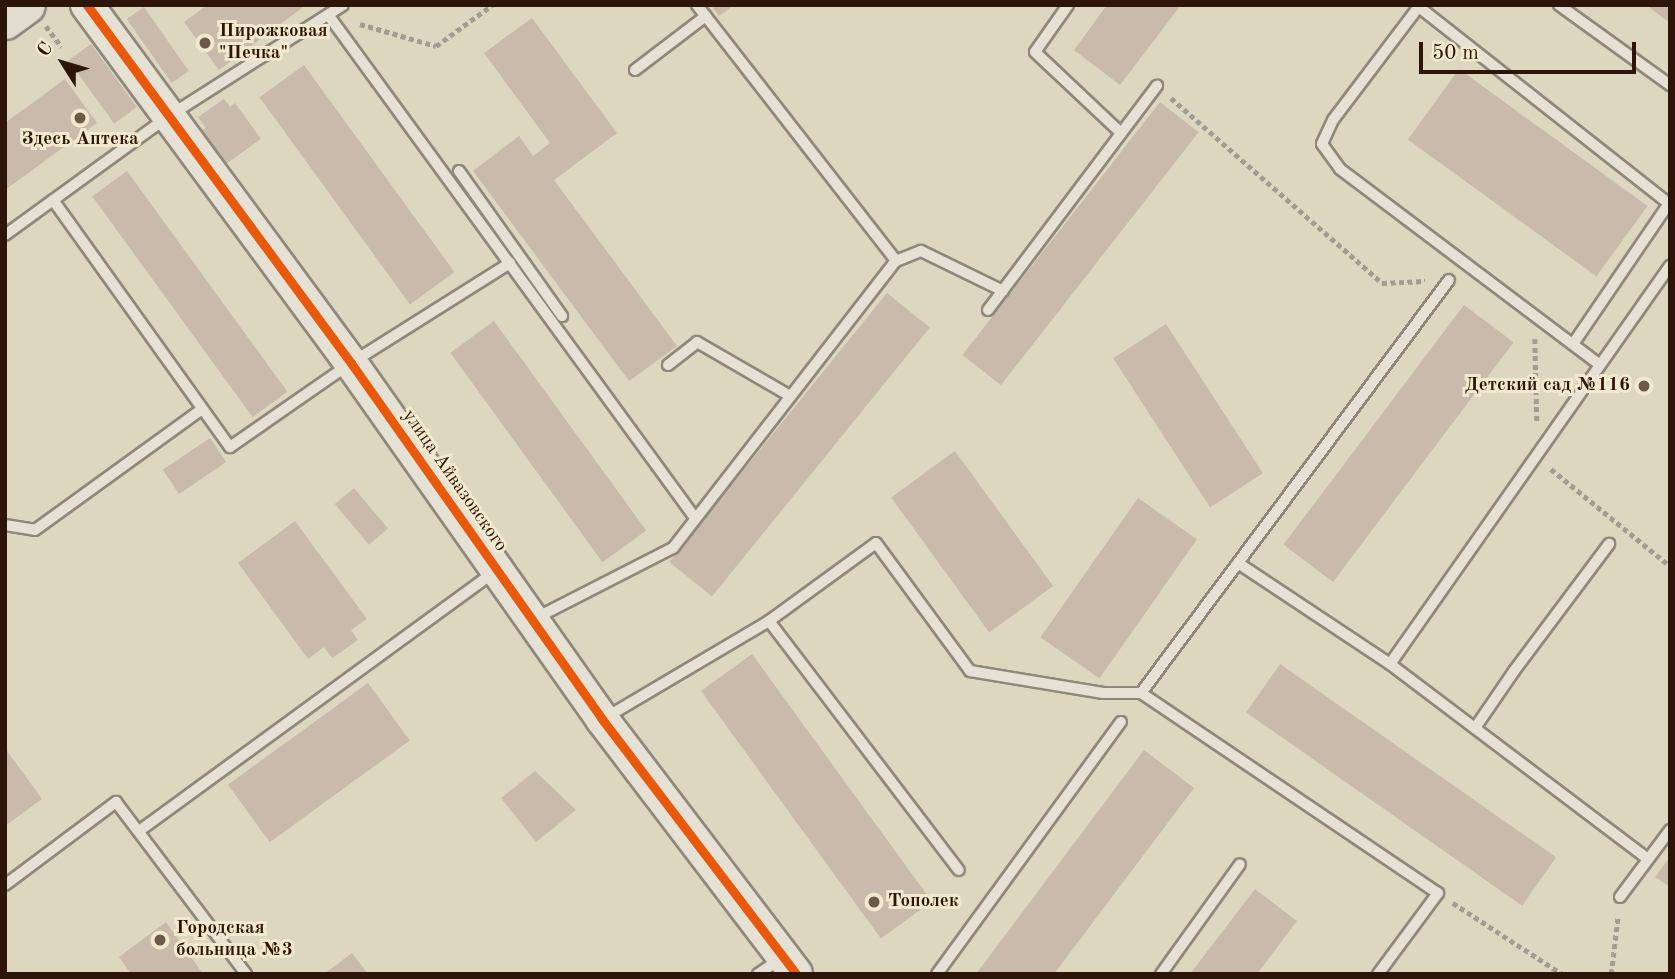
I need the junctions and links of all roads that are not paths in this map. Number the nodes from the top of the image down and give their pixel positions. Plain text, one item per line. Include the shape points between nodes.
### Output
1 (27, 5) edge
2 (87, 5) edge
3 (343, 5) edge
4 (697, 5) edge
5 (1068, 5) edge
6 (1559, 5) edge
7 (1420, 6) edge
8 (329, 16) junction
9 (706, 16) junction
10 (5, 21) edge
11 (635, 70) dead end
12 (1670, 85) edge
13 (1157, 86) dead end
14 (169, 116) junction
15 (1121, 133) junction
16 (459, 171) dead end
17 (53, 200) junction
18 (1669, 203) edge
19 (5, 236) edge
20 (896, 261) junction
21 (510, 262) junction
22 (1670, 266) edge
23 (1449, 280) dead end
24 (1003, 291) junction
25 (988, 310) dead end
26 (562, 316) dead end
27 (1573, 344) junction
28 (351, 363) junction
29 (1599, 363) junction
30 (668, 365) dead end
31 (790, 396) junction
32 (201, 410) junction
33 (695, 518) junction
34 (5, 525) edge
35 (1609, 544) dead end
36 (1238, 563) junction
37 (496, 570) junction
38 (534, 620) junction
39 (769, 621) junction
40 (1390, 664) junction
41 (1141, 693) junction
42 (602, 719) junction
43 (1121, 722) dead end
44 (1475, 728) junction
45 (1670, 830) edge
46 (139, 831) junction
47 (1648, 859) junction
48 (1240, 864) dead end
49 (959, 870) dead end
50 (5, 885) edge
51 (1620, 897) road end
52 (779, 968) edge
53 (246, 974) edge
54 (937, 974) edge
55 (1161, 974) edge
56 (1378, 974) edge

1 - 10 main road
2 - 14 street, улица Айвазовского
3 - 8 lane
4 - 9 lane
5 - 15 lane via 1035,52
6 - 12 lane
7 - 18 lane
7 - 27 lane via 1333,120 1322,144 1340,169
8 - 14 lane
8 - 21 lane
9 - 11 lane
9 - 20 lane
13 - 15 lane
14 - 17 lane
14 - 28 street, улица Айвазовского
15 - 24 lane
16 - 26 lane
17 - 19 lane
17 - 32 lane
18 - 27 lane
20 - 24 lane via 921,251
20 - 31 lane
21 - 28 lane
21 - 33 lane
22 - 29 lane
23 - 36 lane
24 - 25 lane
27 - 29 lane
28 - 32 lane via 230,447
28 - 37 street, улица Айвазовского
29 - 40 lane
30 - 31 lane via 697,342
31 - 33 lane
32 - 34 lane via 35,530
33 - 38 lane via 673,548
35 - 44 lane
36 - 40 lane
36 - 41 lane
37 - 38 street, улица Айвазовского
37 - 46 lane
38 - 42 street, улица Айвазовского
39 - 41 lane via 876,543 970,671 1103,693
39 - 42 lane
39 - 49 lane
40 - 44 lane
41 - 56 lane via 1438,893
42 - 52 street, улица Айвазовского
43 - 54 lane
44 - 47 lane
45 - 47 lane
46 - 50 lane via 116,802
46 - 53 lane
47 - 51 lane
48 - 55 lane

